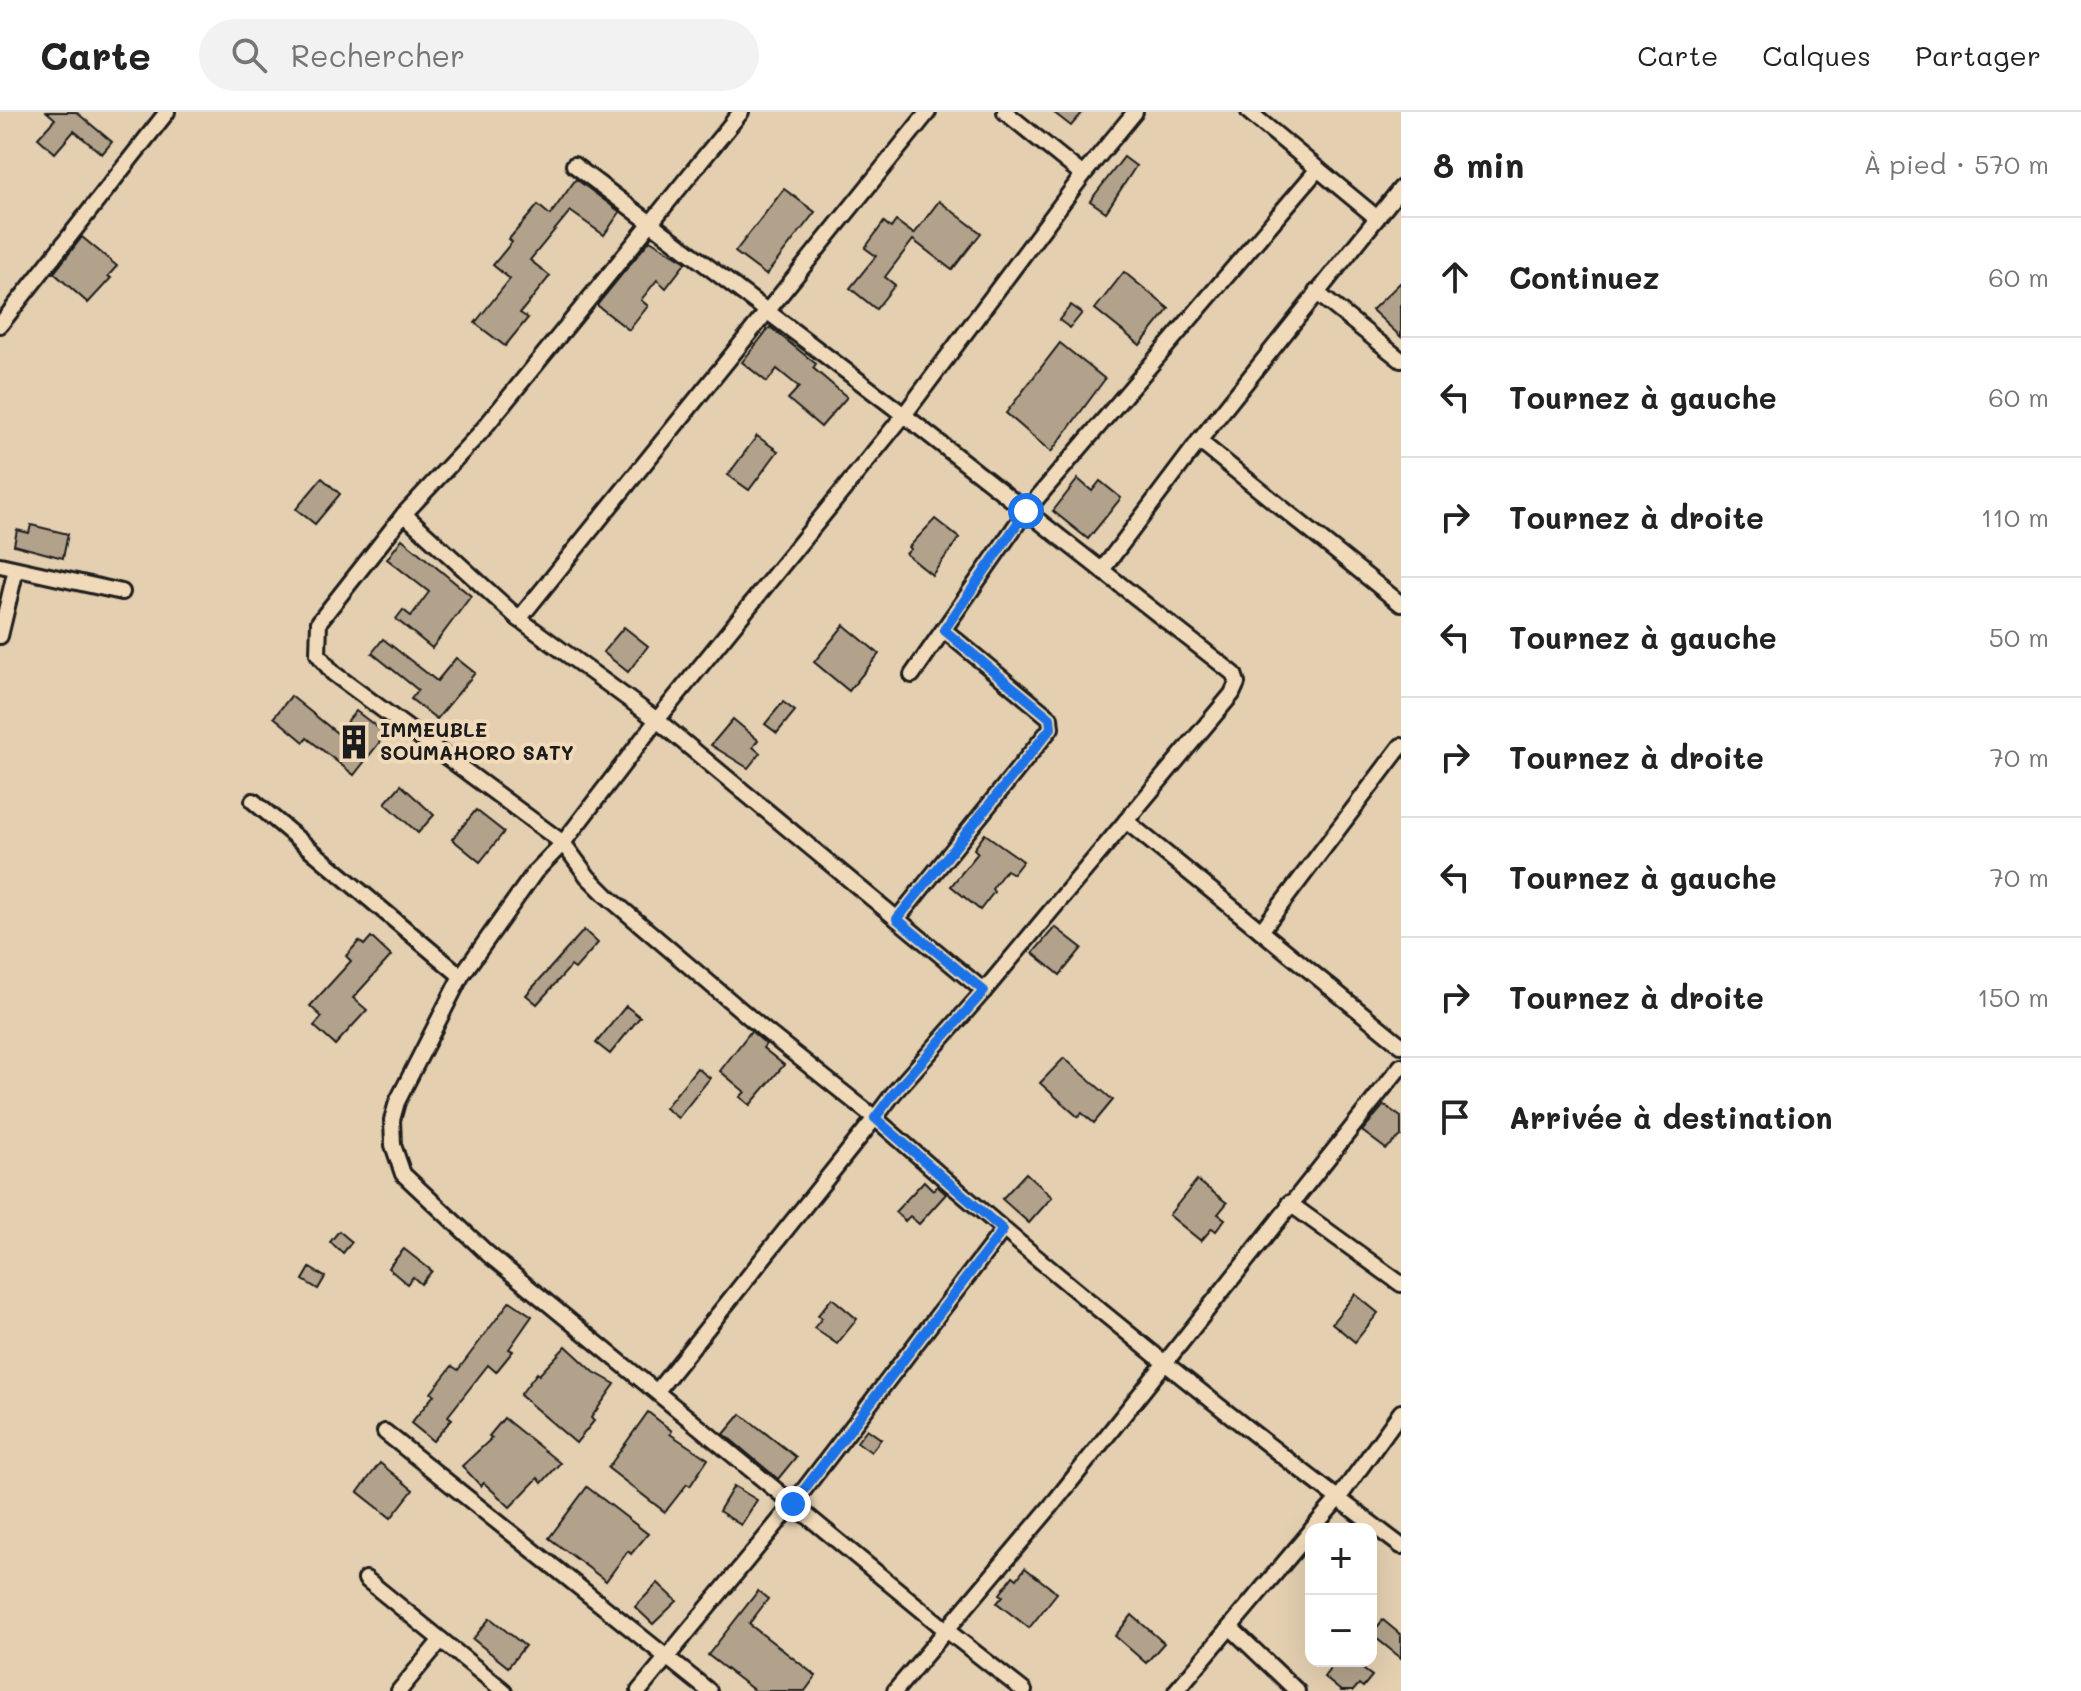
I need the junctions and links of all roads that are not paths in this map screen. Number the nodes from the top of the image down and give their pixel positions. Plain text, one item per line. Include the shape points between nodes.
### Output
1 (167, 112) edge
2 (741, 112) edge
3 (928, 112) edge
4 (1005, 112) edge
5 (1135, 112) edge
6 (1249, 112) edge
7 (574, 165) dead end
8 (1318, 169) junction
9 (1083, 175) junction
10 (1401, 188) edge
11 (1377, 218) junction
12 (651, 223) junction
13 (1316, 292) junction
14 (769, 313) junction
15 (0, 325) edge
16 (1401, 360) edge
17 (904, 415) junction
18 (1199, 441) junction
19 (1026, 511) junction
20 (404, 514) junction
21 (0, 565) edge
22 (16, 569) junction
23 (1102, 570) junction
24 (122, 592) dead end
25 (1401, 604) edge
26 (519, 619) junction
27 (944, 630) junction
28 (0, 636) edge
29 (912, 675) dead end
30 (657, 720) junction
31 (1401, 746) edge
32 (253, 801) dead end
33 (1126, 821) junction
34 (563, 843) junction
35 (897, 919) junction
36 (1261, 931) junction
37 (461, 976) junction
38 (984, 991) junction
39 (1401, 1045) edge
40 (1401, 1066) edge
41 (875, 1118) junction
42 (1289, 1203) junction
43 (1003, 1230) junction
44 (1401, 1284) edge
45 (1165, 1364) junction
46 (657, 1391) junction
47 (1401, 1412) edge
48 (385, 1432) dead end
49 (1338, 1499) junction
50 (793, 1504) junction
51 (1318, 1523) edge
52 (1305, 1538) edge
53 (1401, 1546) edge
54 (366, 1579) dead end
55 (1230, 1627) junction
56 (945, 1629) junction
57 (441, 1640) junction
58 (666, 1657) junction
59 (399, 1691) edge
60 (504, 1691) edge
61 (639, 1691) edge
62 (709, 1691) edge
63 (895, 1691) edge
64 (1024, 1691) edge
65 (1176, 1691) edge
66 (1297, 1691) edge

1 - 15 street
2 - 12 street
3 - 14 street
4 - 9 street
5 - 9 street
6 - 8 street
7 - 12 street
8 - 11 street
8 - 19 street
9 - 17 street
10 - 11 street
11 - 13 street
12 - 14 street
12 - 20 street via 480,433
13 - 16 street
13 - 18 street
14 - 17 street
14 - 26 street
17 - 19 street
17 - 30 street
18 - 23 street
18 - 25 street
19 - 23 street
19 - 27 street
20 - 26 street
20 - 34 street via 319,622 318,654 333,673
21 - 22 street
22 - 24 street
22 - 28 street
23 - 33 street via 1234,674 1237,683
26 - 30 street
27 - 29 street
27 - 35 street via 1050,718 1051,728
30 - 34 street
30 - 35 street
31 - 36 street
32 - 37 street
33 - 36 street
33 - 38 street
34 - 37 street via 535,872
34 - 41 street via 607,896
35 - 38 street
36 - 39 street
37 - 46 street via 397,1102 393,1145 403,1174 488,1254
38 - 41 street
40 - 42 street
41 - 43 street
41 - 46 street
42 - 44 street
42 - 45 street
43 - 45 street
43 - 50 street
45 - 49 street
45 - 56 street
46 - 50 street
47 - 49 street
48 - 58 street
49 - 51 street
49 - 53 street
50 - 56 street
50 - 58 street
52 - 55 street
54 - 57 street
55 - 65 street
55 - 66 street
56 - 63 street
56 - 64 street
57 - 59 street
57 - 60 street
58 - 61 street
58 - 62 street

